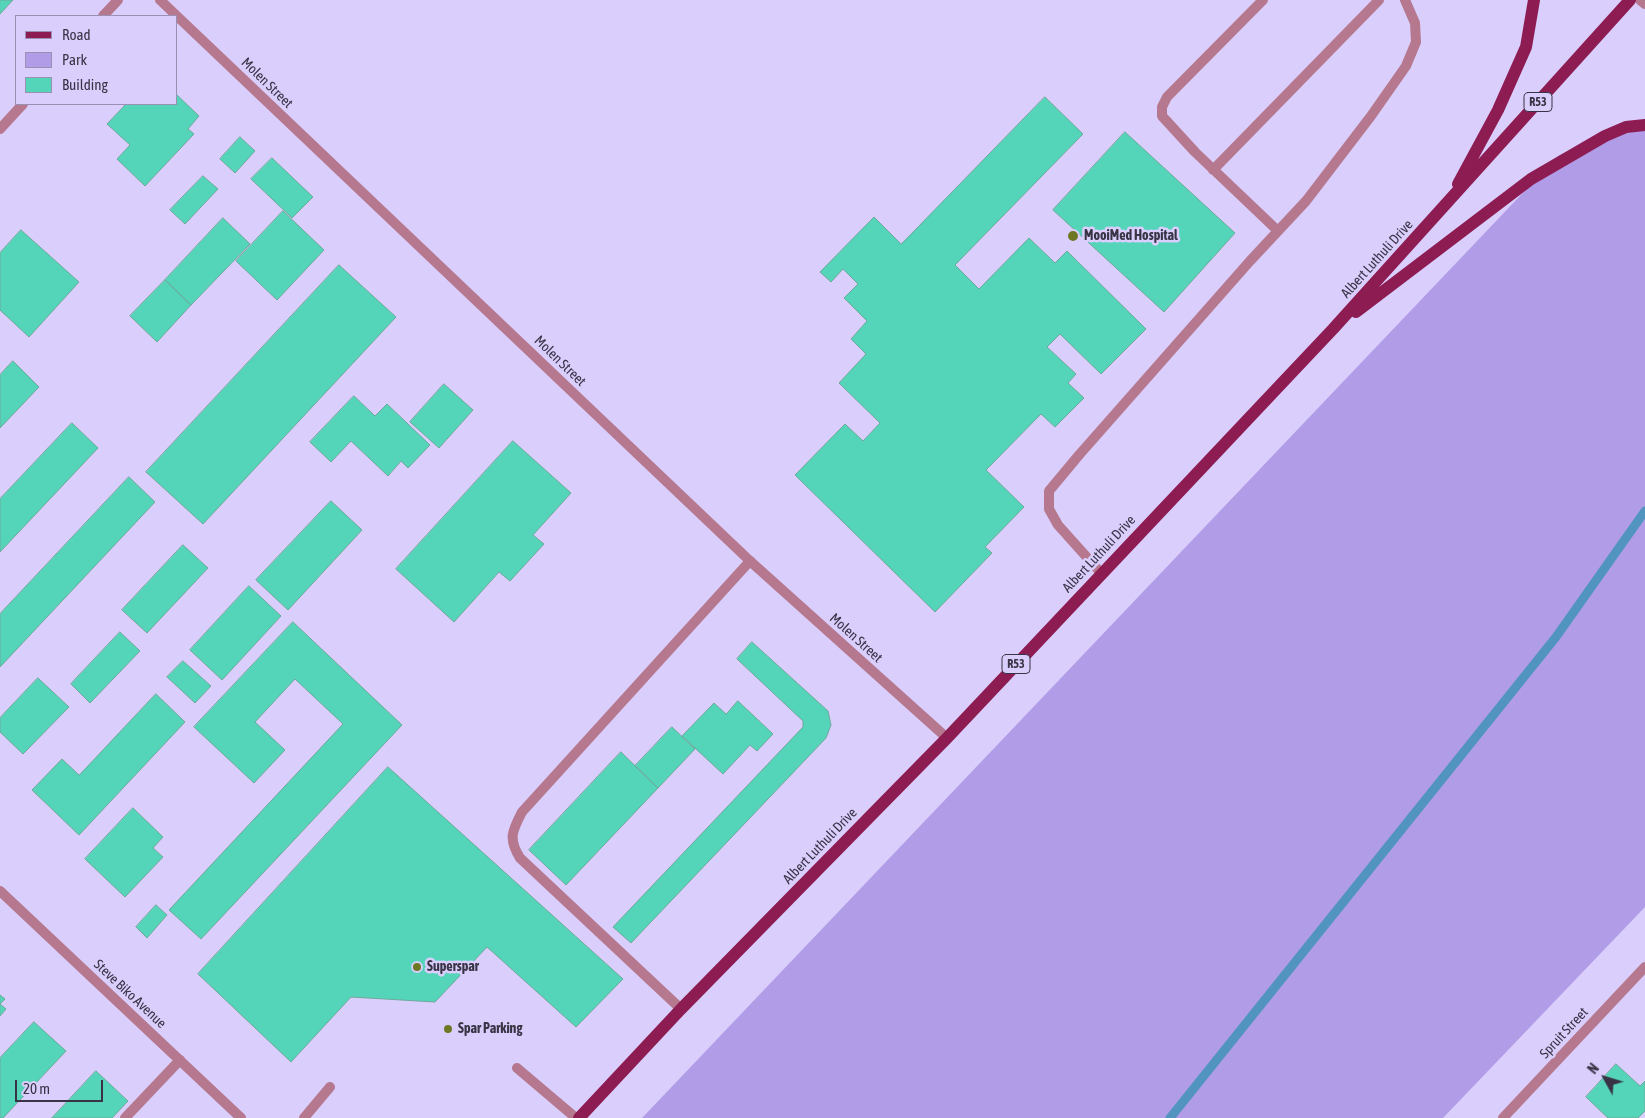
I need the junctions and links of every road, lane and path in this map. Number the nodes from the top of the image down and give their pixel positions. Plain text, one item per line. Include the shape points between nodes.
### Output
1 (118, 0) edge
2 (160, 0) edge
3 (1263, 0) edge
4 (1379, 0) edge
5 (1405, 0) edge
6 (1534, 0) edge
7 (1630, 0) edge
8 (1640, 0) edge
9 (1645, 4) edge
10 (104, 15) edge
11 (176, 15) edge
12 (178, 17) edge
13 (22, 105) edge
14 (1645, 126) edge
15 (0, 129) edge
16 (1213, 170) junction
17 (1447, 204) junction
18 (1278, 231) junction
19 (1333, 329) junction
20 (750, 561) junction
21 (1101, 573) junction
22 (947, 738) junction
23 (0, 891) edge
24 (1645, 967) edge
25 (681, 1009) junction
26 (180, 1060) junction
27 (517, 1068) dead end
28 (330, 1087) dead end
29 (125, 1118) edge
30 (241, 1118) edge
31 (304, 1118) edge
32 (578, 1118) edge
33 (1503, 1118) edge

1 - 10 street
2 - 11 street, Molen Street
3 - 16 street via 1184,79 1162,107 1162,116
4 - 16 street
5 - 18 street via 1415,23 1416,42 1406,66 1306,201
6 - 17 main road via 1526,47 1498,110
7 - 17 main road, Albert Luthuli Drive / R53
8 - 9 street
12 - 20 street, Molen Street
13 - 15 street
14 - 19 main road via 1626,127 1605,136 1531,179
16 - 18 street
17 - 19 main road, Albert Luthuli Drive / R53
18 - 21 street via 1085,447 1049,492 1049,509 1058,525
19 - 21 main road, Albert Luthuli Drive / R53
20 - 22 street, Molen Street
20 - 25 street via 529,805 513,834 514,848 520,858
21 - 22 main road, Albert Luthuli Drive / R53
22 - 25 main road, Albert Luthuli Drive / R53
23 - 26 street, Steve Biko Avenue
24 - 33 street, Spruit Street
25 - 32 main road, Albert Luthuli Drive / R53
26 - 29 street
26 - 30 street, Steve Biko Avenue
27 - 32 street
28 - 31 street

